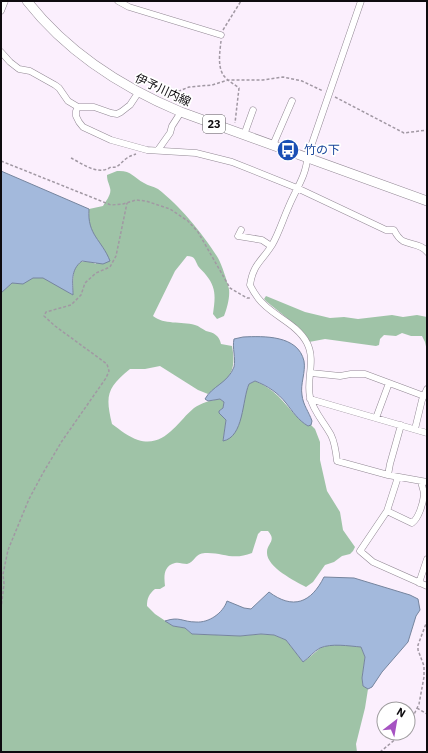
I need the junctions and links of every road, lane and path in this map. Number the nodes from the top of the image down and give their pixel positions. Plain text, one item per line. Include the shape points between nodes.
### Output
1 (5, 1) edge
2 (27, 1) edge
3 (118, 1) edge
4 (241, 1) edge
5 (361, 1) edge
6 (1, 11) edge
7 (221, 35) junction
8 (1, 52) edge
9 (138, 92) junction
10 (292, 101) dead end
11 (78, 107) junction
12 (254, 110) dead end
13 (181, 112) junction
14 (234, 131) junction
15 (244, 135) junction
16 (273, 145) junction
17 (147, 150) junction
18 (158, 150) junction
19 (71, 158) dead end
20 (307, 158) junction
21 (1, 161) edge
22 (297, 188) junction
23 (427, 201) edge
24 (126, 202) junction
25 (242, 230) dead end
26 (271, 246) junction
27 (427, 252) edge
28 (258, 298) junction
29 (311, 373) junction
30 (389, 382) junction
31 (427, 389) edge
32 (424, 396) junction
33 (310, 399) junction
34 (376, 418) junction
35 (401, 425) junction
36 (415, 429) junction
37 (427, 433) edge
38 (388, 475) junction
39 (398, 477) junction
40 (424, 482) edge
41 (424, 507) edge
42 (387, 511) junction
43 (427, 559) edge
44 (419, 583) junction
45 (427, 586) edge
46 (1, 609) edge
47 (427, 621) edge
48 (417, 708) joint
49 (427, 714) edge
50 (393, 741) edge
51 (380, 752) edge

1 - 6 street
2 - 9 main road, 伊予川内線 / 23 via 48,26 83,57
3 - 7 street via 129,7
4 - 7 path
5 - 20 street
7 - 14 path via 222,73 239,88
8 - 11 street via 20,69 55,85 68,101
9 - 11 street via 130,105 117,114 94,107
9 - 13 main road, 伊予川内線 / 23
10 - 16 street
11 - 17 street via 76,116 83,126 111,140
12 - 15 street
13 - 14 main road, 伊予川内線 / 23
13 - 18 street
14 - 15 main road, 伊予川内線 / 23
15 - 16 main road, 伊予川内線 / 23
16 - 20 main road, 伊予川内線 / 23
17 - 18 street
17 - 19 path via 129,156 114,168 100,171
18 - 22 street via 196,153 232,162
20 - 22 street
20 - 23 main road, 伊予川内線 / 23
21 - 24 path via 111,205
22 - 26 street
22 - 27 street via 386,230 394,230 402,240
24 - 28 path via 146,200 170,209 188,221 230,288 248,298
24 - 46 path via 116,256 110,267 96,273 85,284 81,296 71,305 46,312 44,316 107,364 109,371 62,442 29,499 8,550 3,574
25 - 26 street via 238,236 262,240
26 - 28 street via 256,264 251,278 250,285
28 - 29 street via 308,344
29 - 30 street via 340,376 365,374
29 - 33 street via 308,390
30 - 32 street
30 - 34 street
31 - 32 street
32 - 36 street
33 - 34 street
33 - 38 street via 334,442 337,461
34 - 35 street
35 - 36 street
35 - 38 street
36 - 37 street
38 - 39 street
39 - 40 street
39 - 42 street
40 - 41 street
41 - 42 street via 412,523
42 - 44 street via 360,551 373,562
43 - 44 street
44 - 45 street
47 - 48 path via 418,645 424,666 424,677
48 - 49 path
50 - 51 path

